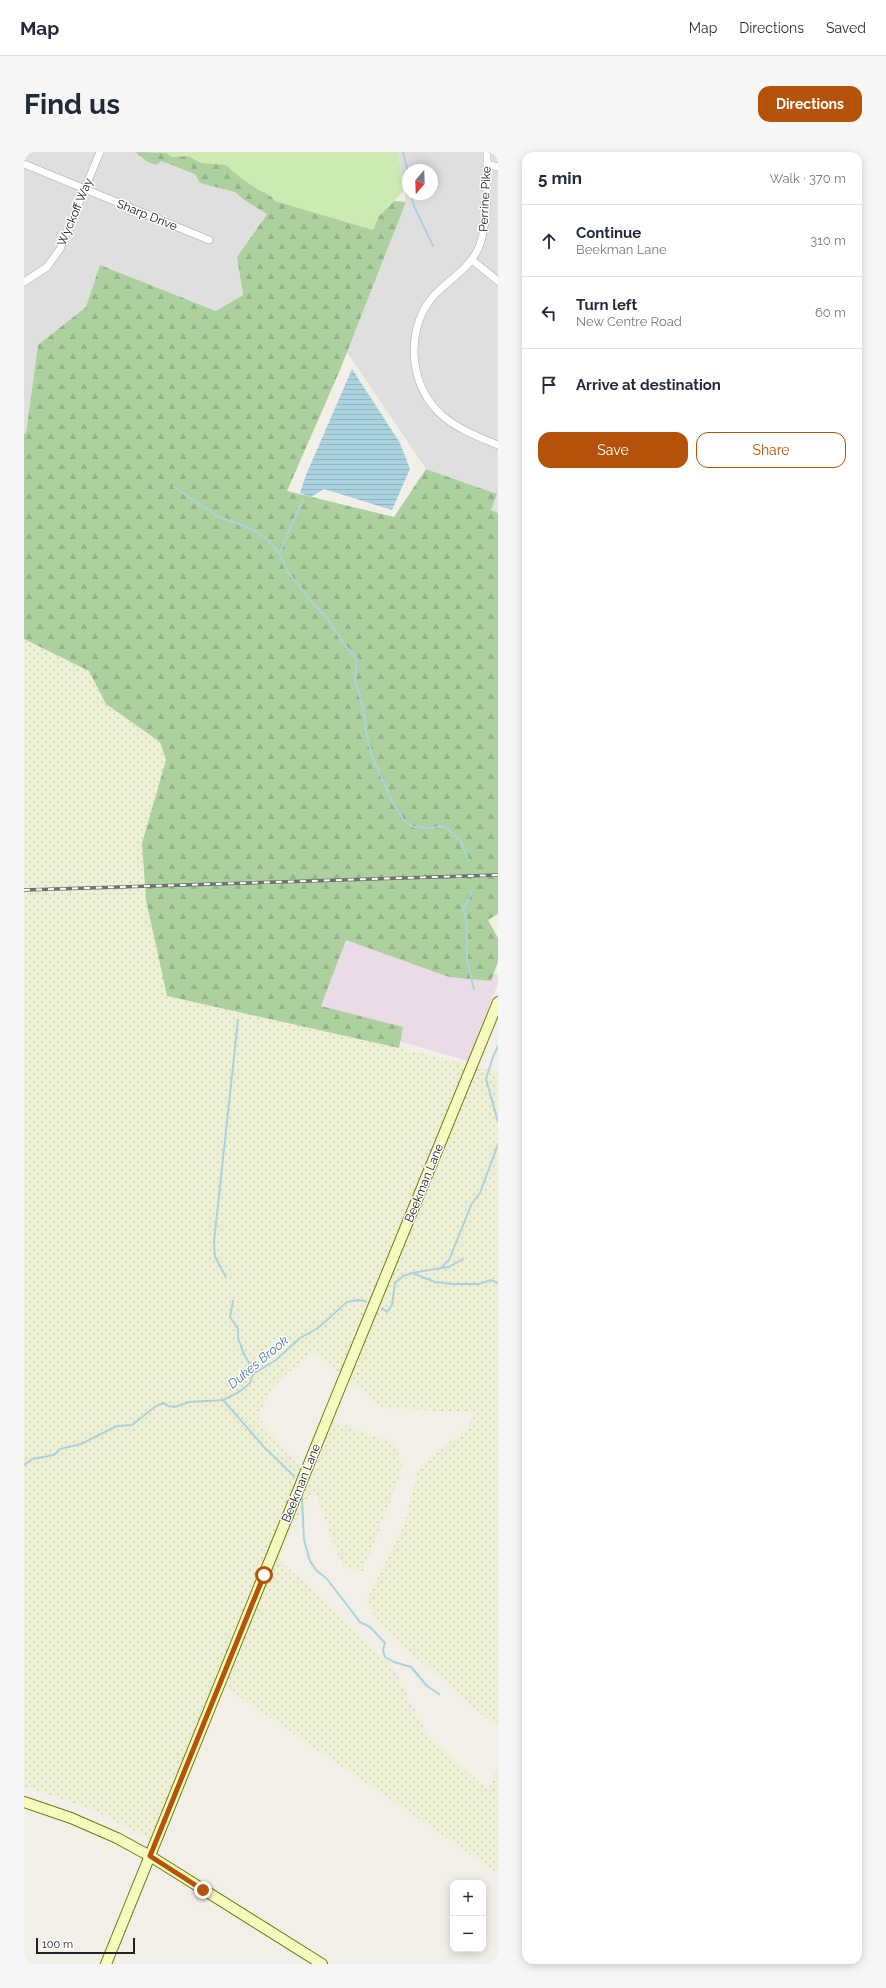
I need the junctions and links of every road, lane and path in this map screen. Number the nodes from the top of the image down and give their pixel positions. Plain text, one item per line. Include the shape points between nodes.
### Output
1 (100, 152) edge
2 (487, 152) edge
3 (24, 164) edge
4 (487, 164) junction
5 (498, 167) edge
6 (85, 189) junction
7 (210, 240) dead end
8 (472, 260) junction
9 (498, 281) edge
10 (24, 282) edge
11 (498, 445) edge
12 (498, 1002) edge
13 (24, 1802) edge
14 (150, 1856) junction
15 (106, 1964) edge
16 (322, 1964) edge

1 - 6 street, Wyckoff Way
2 - 4 street, Perrine Pike
3 - 6 street, Sharp Drive
4 - 5 street
4 - 8 street, Perrine Pike via 482,239
6 - 7 street, Sharp Drive
6 - 10 street, Wyckoff Way via 60,249 47,267
8 - 9 street
8 - 11 street, Perrine Pike via 431,300 423,312 414,341 414,363 422,388 443,416 463,430
12 - 14 street, Beekman Lane
13 - 14 street via 94,1827
14 - 15 street, Beekman Lane
14 - 16 street

